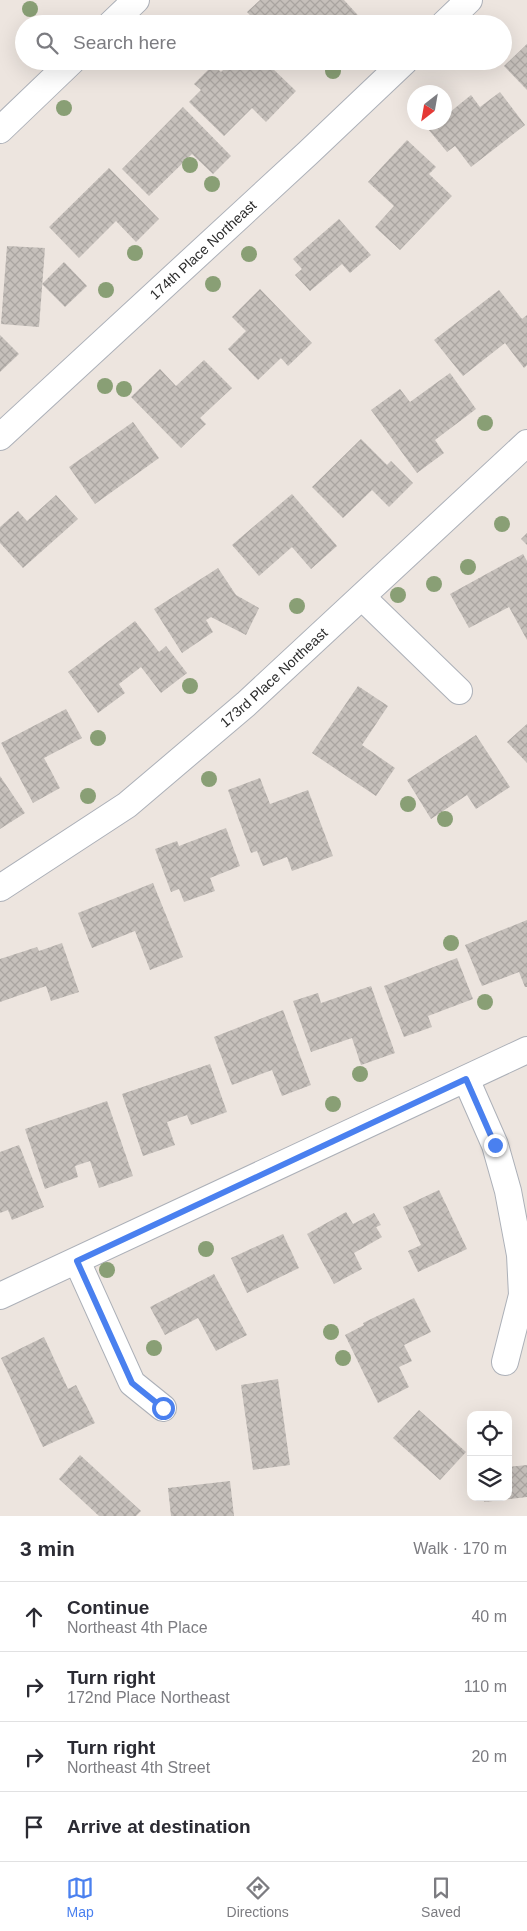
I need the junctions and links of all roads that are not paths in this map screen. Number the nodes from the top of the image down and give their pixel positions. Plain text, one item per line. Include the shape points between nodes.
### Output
1 (136, 0) edge
2 (469, 0) edge
3 (120, 15) edge
4 (453, 15) edge
5 (63, 70) edge
6 (396, 70) edge
7 (0, 130) edge
8 (0, 437) edge
9 (527, 443) edge
10 (362, 597) junction
11 (459, 691) dead end
12 (0, 888) edge
13 (527, 1050) edge
14 (466, 1079) junction
15 (77, 1261) junction
16 (0, 1296) edge
17 (505, 1362) dead end
18 (163, 1408) dead end

1 - 3 street
2 - 4 street
5 - 7 street
6 - 8 street, 174th Place Northeast
9 - 10 street, 173rd Place Northeast
10 - 11 street
10 - 12 street, 173rd Place Northeast via 246,704 127,805
13 - 14 street
14 - 15 street
14 - 17 street via 495,1145 520,1255 522,1295
15 - 16 street
15 - 18 street via 132,1383

